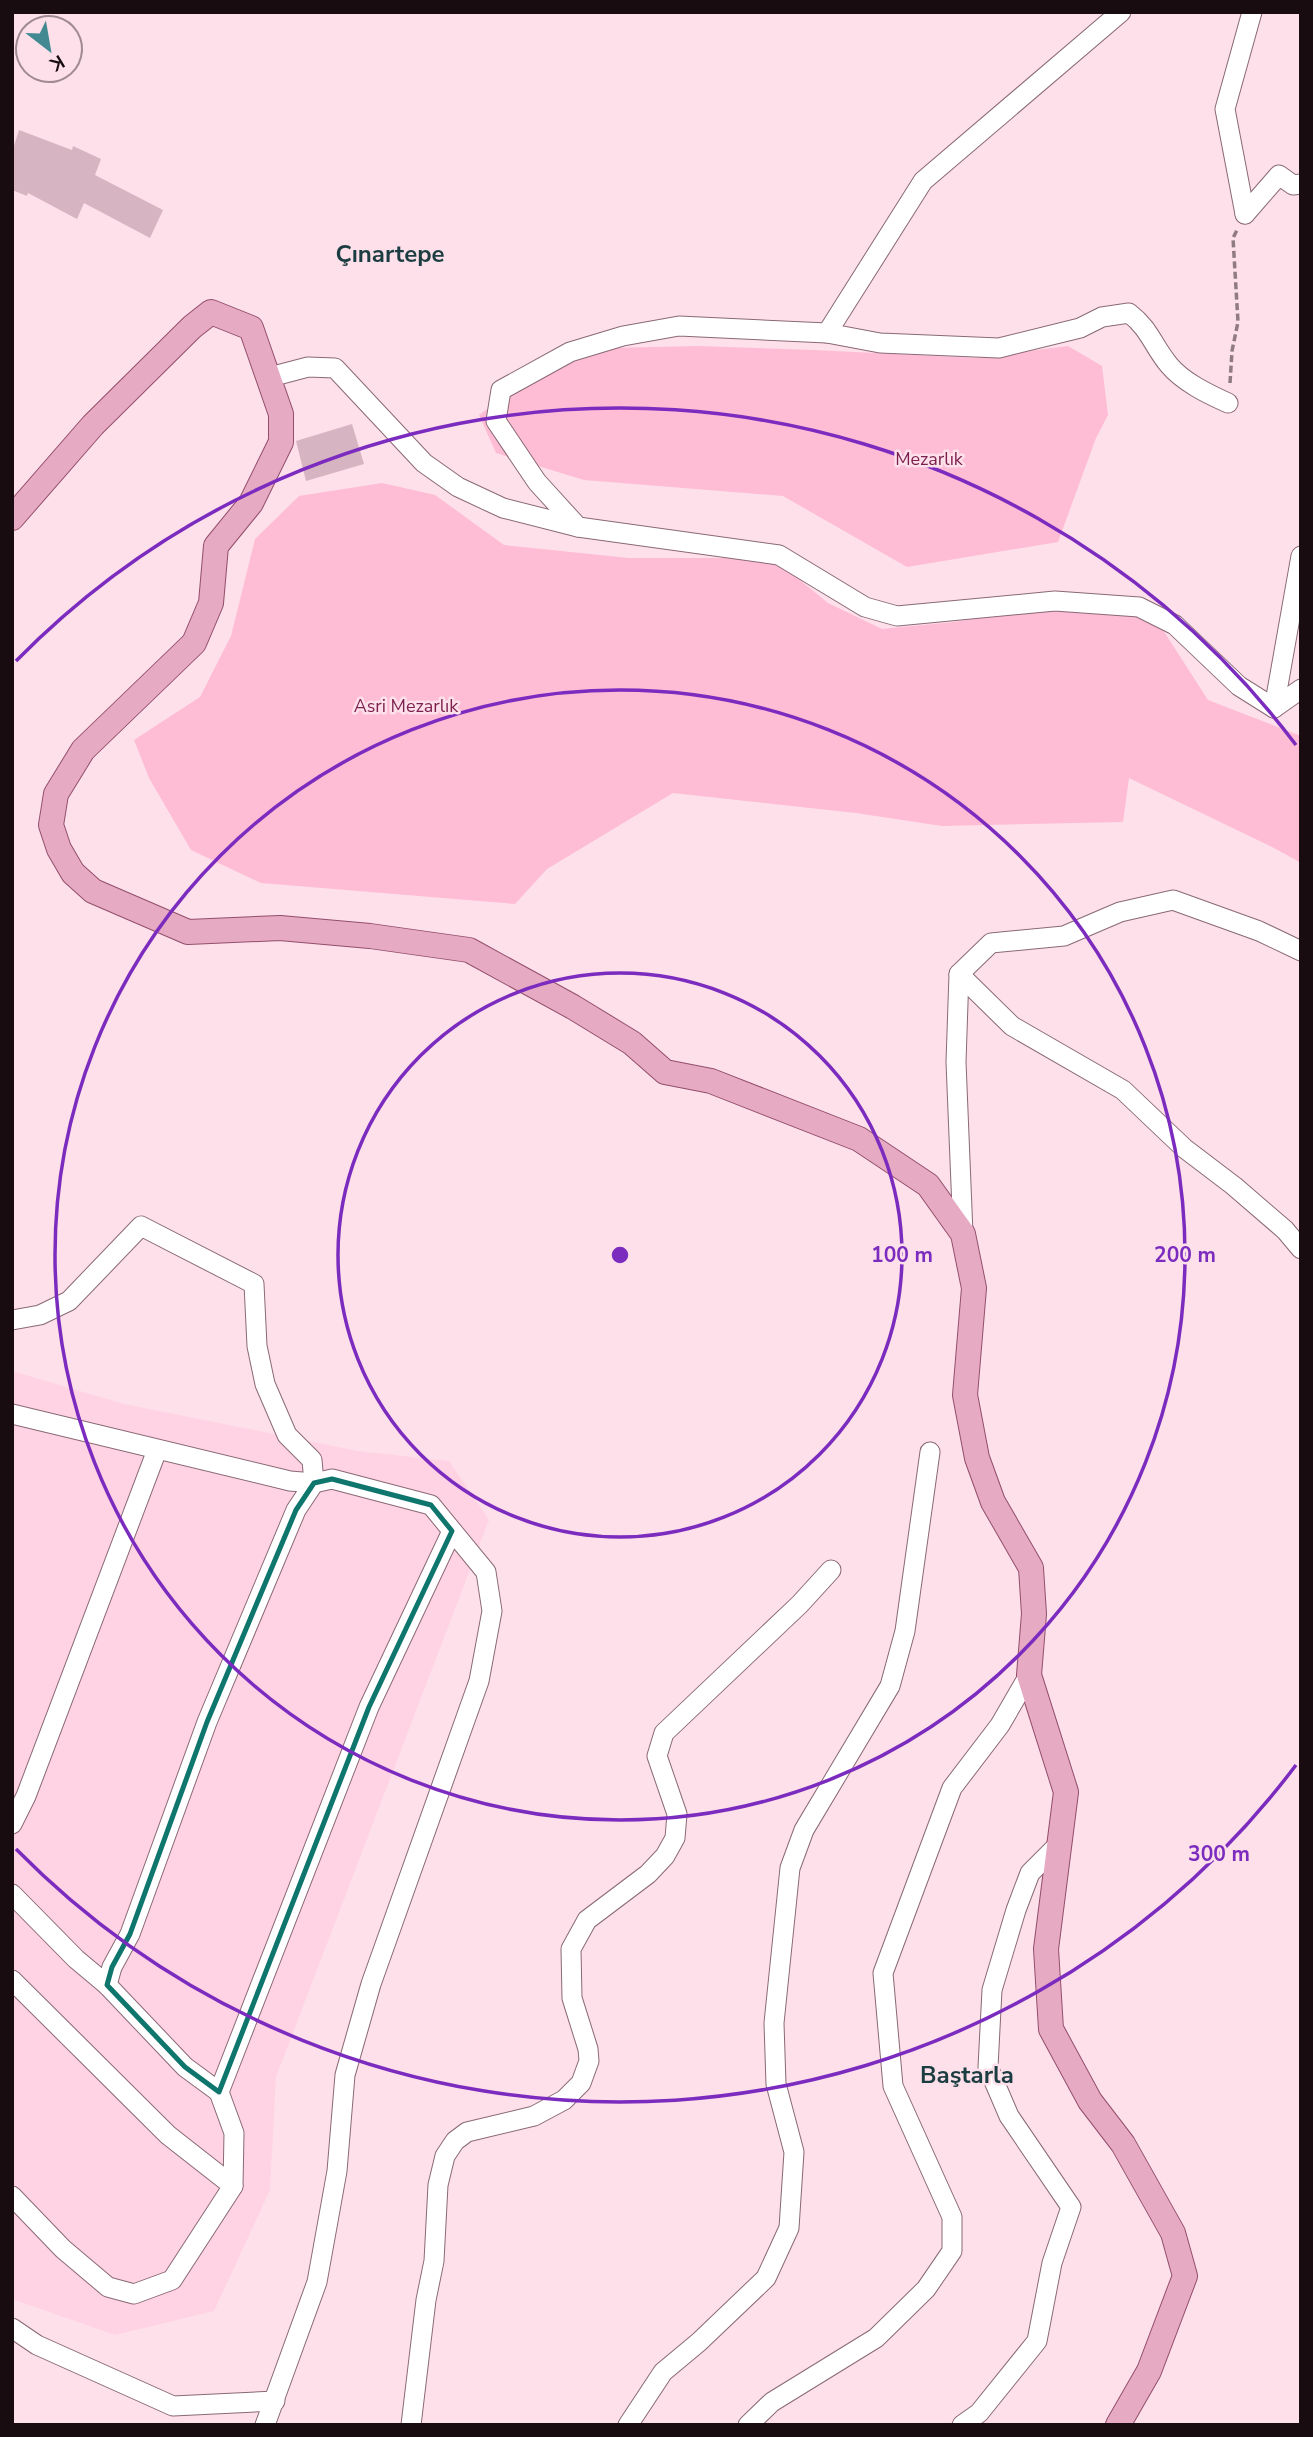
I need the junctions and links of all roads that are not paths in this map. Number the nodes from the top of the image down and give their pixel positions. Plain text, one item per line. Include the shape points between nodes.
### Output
1 (1121, 12) edge
2 (1252, 12) edge
3 (1301, 184) edge
4 (827, 333) junction
5 (270, 377) junction
6 (1228, 403) road end
7 (12, 518) edge
8 (578, 527) junction
9 (1301, 556) edge
10 (1301, 689) edge
11 (1274, 708) junction
12 (1301, 951) edge
13 (958, 974) junction
14 (963, 1234) junction
15 (1301, 1249) edge
16 (12, 1320) edge
17 (12, 1414) edge
18 (157, 1450) junction
19 (930, 1452) dead end
20 (314, 1483) junction
21 (452, 1531) junction
22 (831, 1570) dead end
23 (1029, 1675) junction
24 (12, 1824) edge
25 (1058, 1845) junction
26 (12, 1894) edge
27 (12, 1980) edge
28 (107, 1985) junction
29 (219, 2092) junction
30 (233, 2186) junction
31 (12, 2196) edge
32 (12, 2328) edge
33 (275, 2401) junction
34 (265, 2425) edge
35 (411, 2425) edge
36 (628, 2425) edge
37 (748, 2425) edge
38 (962, 2425) edge
39 (1118, 2425) edge

1 - 4 street via 923,181
2 - 3 street via 1225,109 1245,214 1279,176 1293,185
4 - 6 street via 880,343 999,348 1129,313 1143,323 1168,364 1186,381
4 - 8 street via 679,326 570,352 501,390 496,421 537,482
5 - 7 main road via 251,328 211,312 93,425
5 - 8 street via 308,367 335,368 424,463 458,488 503,508
5 - 14 main road via 281,414 281,442 251,503 216,546 211,603 194,643 83,750 56,794 51,825 73,873 93,891 188,932 280,928 469,950 632,1043 665,1072 710,1081 859,1139 928,1185
8 - 11 street via 779,555 864,607 897,616 1055,601 1139,607 1175,625 1239,686
9 - 11 street
10 - 11 street
12 - 13 street via 1173,900 1120,912 1064,936 990,943
13 - 14 street via 956,1062
13 - 15 street via 1012,1026 1123,1090 1184,1148 1285,1230
14 - 23 main road via 974,1288 965,1395 977,1458 993,1502 1031,1568 1034,1614
16 - 20 street via 40,1315 69,1301 141,1226 254,1284 257,1346 265,1384 287,1435 312,1460
17 - 18 street
18 - 20 street
18 - 24 street
19 - 36 street via 905,1630 890,1686 804,1830 790,1868 774,2023 776,2084 794,2152 789,2228 766,2278 663,2372
20 - 21 street via 332,1479 431,1505
20 - 28 street via 296,1510 207,1721
21 - 29 street via 369,1707
21 - 33 street via 486,1572 492,1611 479,1681 371,1984 345,2075 337,2171 317,2281
22 - 35 street via 664,1733 657,1756 677,1815 675,1838 648,1874 587,1920 571,1949 572,1998 589,2061 581,2083 564,2100 534,2116 467,2133 445,2156
23 - 25 main road via 1066,1792
23 - 37 street via 1000,1726 952,1787 883,1973 893,2086 953,2217 952,2251 926,2289 876,2338 772,2402
25 - 38 street via 1030,1873 1016,1910 992,1990 988,2067 1009,2116 1070,2207 1052,2263 1037,2341 979,2413
25 - 39 main road via 1046,1949 1051,2029 1172,2233 1185,2276 1149,2371
26 - 28 street
27 - 30 street via 169,2135
28 - 29 street via 185,2067
29 - 30 street via 234,2133
30 - 31 street via 172,2280 134,2294 108,2287
32 - 33 street via 37,2345 173,2406
33 - 34 street

